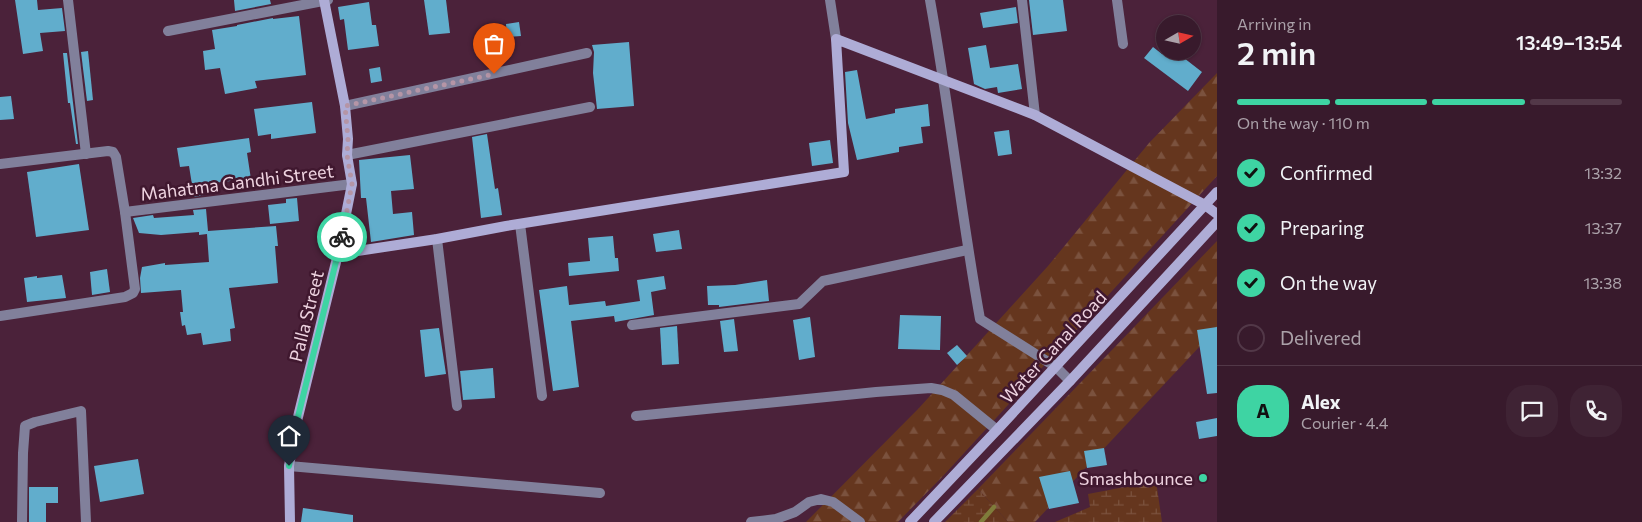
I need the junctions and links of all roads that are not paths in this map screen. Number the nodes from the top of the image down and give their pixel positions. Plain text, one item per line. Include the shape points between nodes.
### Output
1 (68, 0) edge
2 (325, 0) edge
3 (830, 0) edge
4 (930, 0) edge
5 (1022, 0) edge
6 (1117, 0) edge
7 (168, 31) dead end
8 (836, 39) junction
9 (1123, 44) dead end
10 (587, 53) dead end
11 (944, 81) junction
12 (345, 106) junction
13 (590, 107) dead end
14 (1035, 116) junction
15 (86, 154) junction
16 (347, 155) junction
17 (0, 164) edge
18 (352, 184) junction
19 (1217, 192) edge
20 (1205, 205) junction
21 (125, 212) junction
22 (1217, 214) edge
23 (1217, 222) edge
24 (520, 224) junction
25 (437, 239) junction
26 (967, 250) junction
27 (338, 254) junction
28 (130, 296) junction
29 (129, 307) dead end
30 (0, 316) edge
31 (632, 325) dead end
32 (1056, 367) junction
33 (1070, 381) junction
34 (542, 396) dead end
35 (457, 406) dead end
36 (636, 416) dead end
37 (997, 430) junction
38 (289, 466) junction
39 (600, 493) dead end
40 (22, 522) edge
41 (86, 522) edge
42 (290, 522) edge
43 (751, 522) edge
44 (860, 522) edge
45 (910, 522) edge
46 (934, 522) edge

1 - 15 street
2 - 7 street
2 - 12 street, Palla Street
3 - 8 street
4 - 11 street
5 - 14 street
6 - 9 street
8 - 11 street
8 - 24 street via 844,172
10 - 12 street
11 - 14 street
11 - 26 street
12 - 16 street, Palla Street
13 - 16 street
14 - 20 street
15 - 17 street
15 - 21 street via 114,152
16 - 18 street, Palla Street
18 - 21 street, Mahatma Gandhi Street
18 - 27 street, Palla Street
19 - 20 street, Water Canal Road
20 - 22 street
20 - 32 street, Water Canal Road
21 - 28 street via 135,289
23 - 33 street, Water Canal Road
24 - 25 street
24 - 34 street
25 - 27 street
25 - 35 street
26 - 31 street via 823,281 799,304
26 - 32 street via 980,319
27 - 38 street, Palla Street
28 - 29 street
28 - 30 street
32 - 33 street
32 - 37 street, Water Canal Road
33 - 46 street, Water Canal Road
36 - 37 street via 931,388 954,395
37 - 45 street, Water Canal Road
38 - 39 street
38 - 42 street, Palla Street
40 - 41 street via 25,426 81,411
43 - 44 street via 776,519 821,499 833,502

